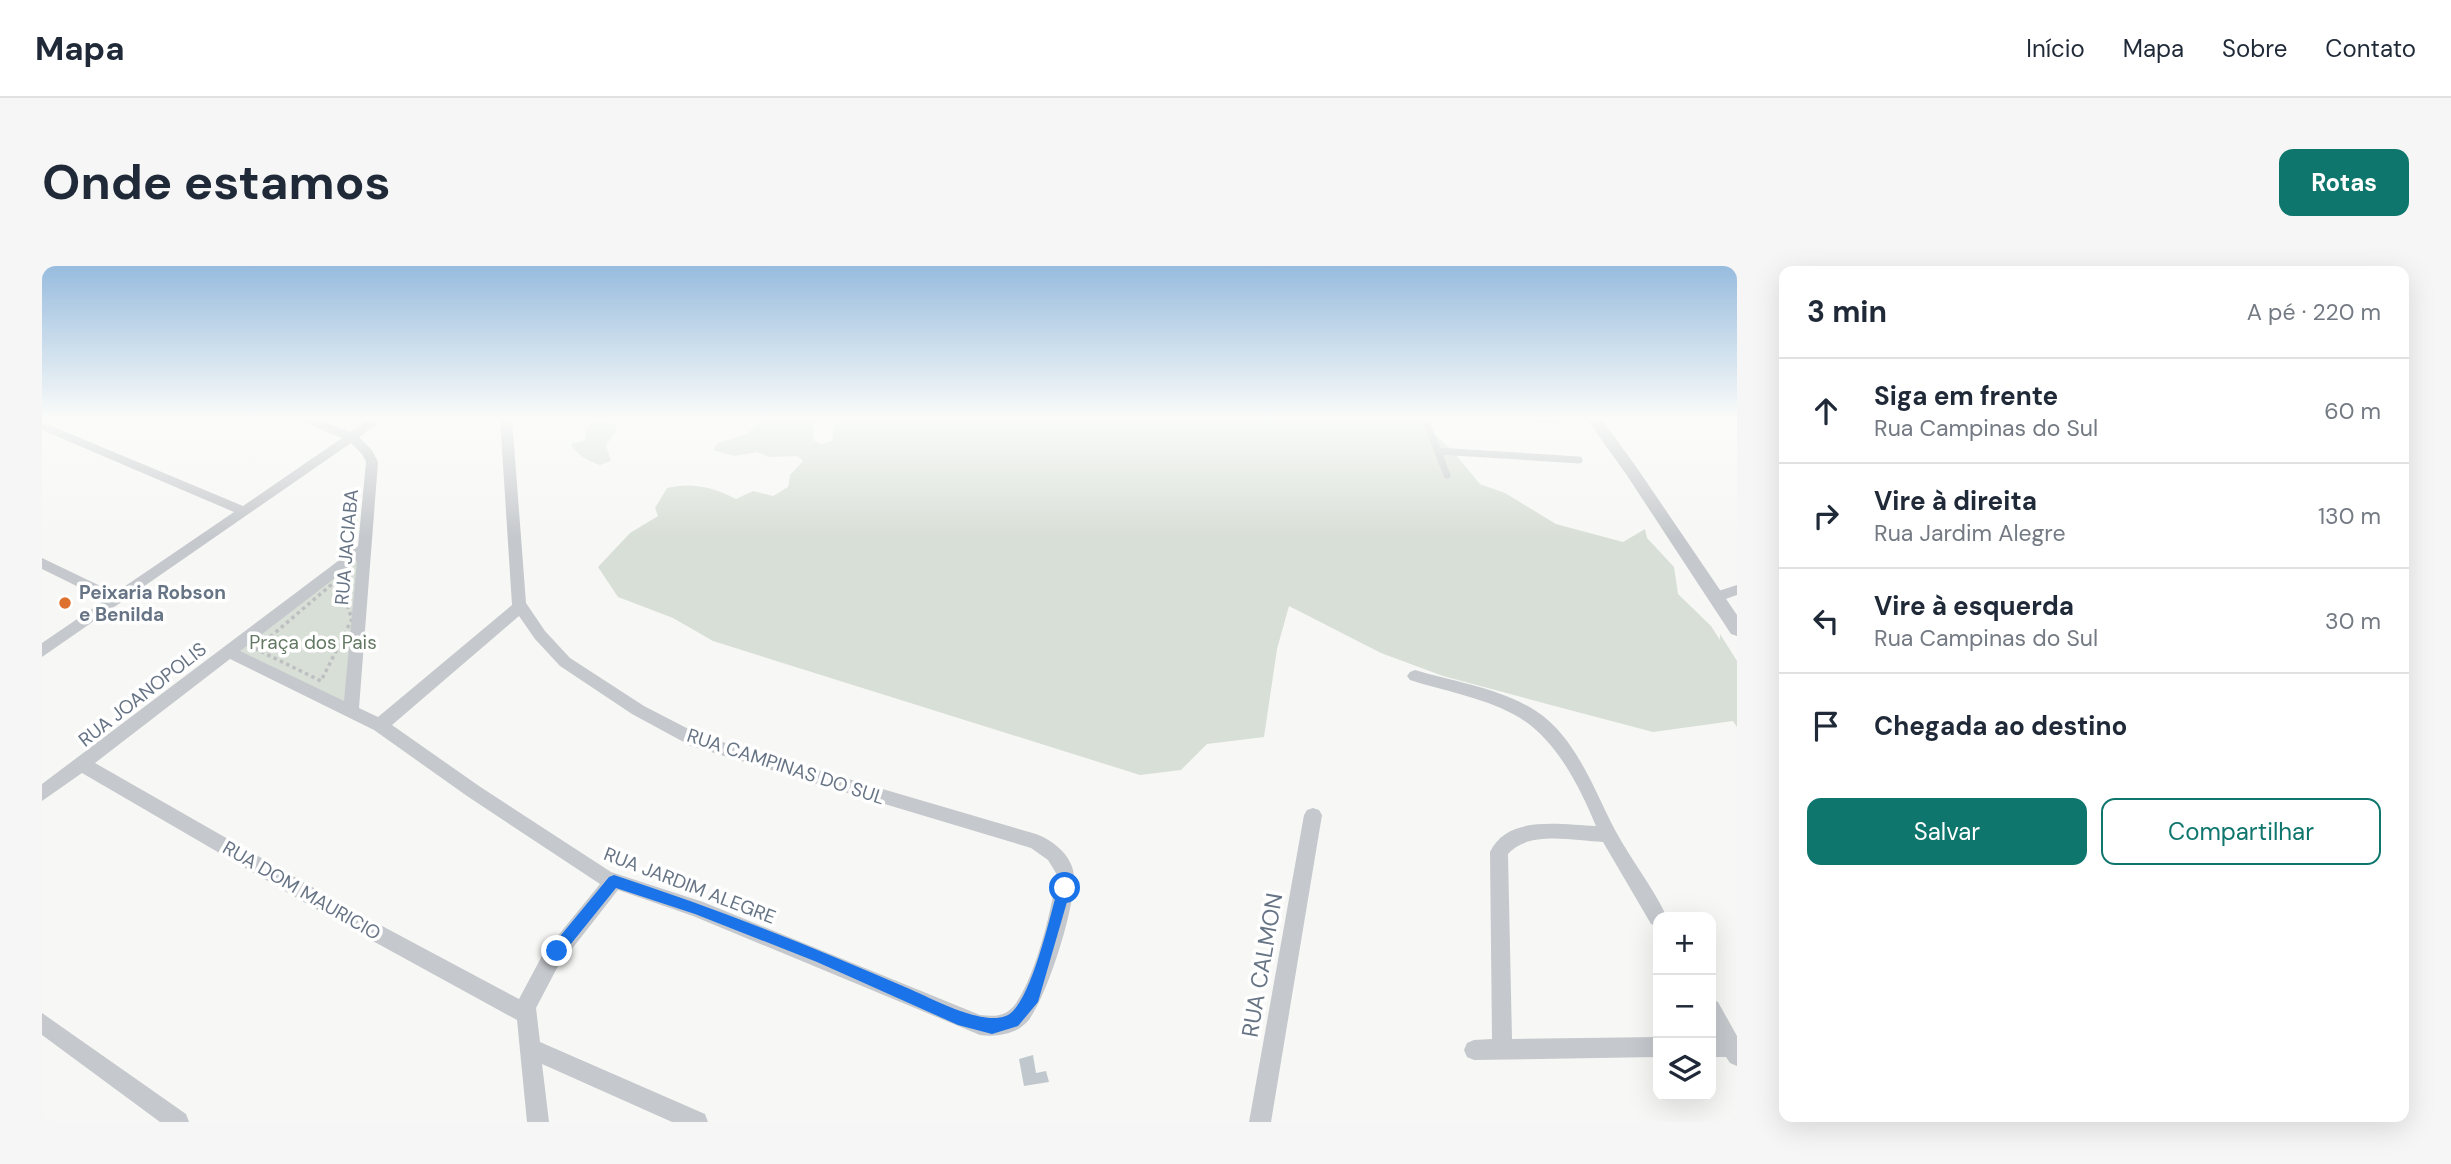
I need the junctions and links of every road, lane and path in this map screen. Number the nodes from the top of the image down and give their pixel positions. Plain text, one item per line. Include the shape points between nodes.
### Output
1 (117, 458) edge
2 (323, 458) edge
3 (371, 458) edge
4 (509, 458) edge
5 (1440, 458) edge
6 (1543, 458) edge
7 (1622, 458) edge
8 (1579, 460) dead end
9 (1447, 475) dead end
10 (245, 512) junction
11 (365, 548) junction
12 (42, 563) edge
13 (1737, 590) edge
14 (1717, 597) junction
15 (116, 600) junction
16 (520, 607) junction
17 (1737, 629) edge
18 (256, 649) joint
19 (42, 651) edge
20 (228, 652) junction
21 (1415, 676) dead end
22 (351, 711) junction
23 (380, 725) junction
24 (82, 764) junction
25 (42, 794) edge
26 (1313, 815) dead end
27 (1608, 834) junction
28 (614, 881) junction
29 (1654, 912) edge
30 (525, 1013) junction
31 (1716, 1018) edge
32 (1013, 1021) joint
33 (42, 1023) edge
34 (530, 1048) junction
35 (1653, 1048) edge
36 (1716, 1048) edge
37 (1502, 1049) junction
38 (1474, 1050) dead end
39 (1735, 1051) edge
40 (178, 1122) edge
41 (538, 1122) edge
42 (697, 1122) edge
43 (1261, 1122) edge

1 - 10 street
2 - 10 street
3 - 11 street, RUA JACIABA
4 - 16 street
5 - 9 lane
6 - 8 lane
7 - 14 street
10 - 15 street
11 - 20 street, RUA JOANOPOLIS
11 - 22 street, RUA JACIABA
12 - 15 street
13 - 14 street
14 - 17 street
15 - 19 street
16 - 23 street
16 - 32 street, RUA CAMPINAS DO SUL via 565,662 689,737 1050,850 1065,873 1063,894 1038,984
18 - 18 path via 321,681 352,619 338,579
20 - 22 street, RUA JARDIM ALEGRE
20 - 24 street, RUA JOANOPOLIS
21 - 27 street via 1512,706 1534,718 1557,741
22 - 23 street, RUA JARDIM ALEGRE
23 - 28 street, RUA JARDIM ALEGRE via 568,855
24 - 25 street, RUA JOANOPOLIS
24 - 30 street, RUA DOM MAURICIO via 347,917
26 - 43 street, RUA CALMON
27 - 29 street
27 - 37 street via 1533,832 1511,838 1499,852
28 - 30 street via 550,961
28 - 32 street, RUA JARDIM ALEGRE via 721,918 969,1021 992,1026
30 - 34 street
31 - 39 street
33 - 40 street
34 - 41 street
34 - 42 street
35 - 37 street
36 - 39 street
37 - 38 street

